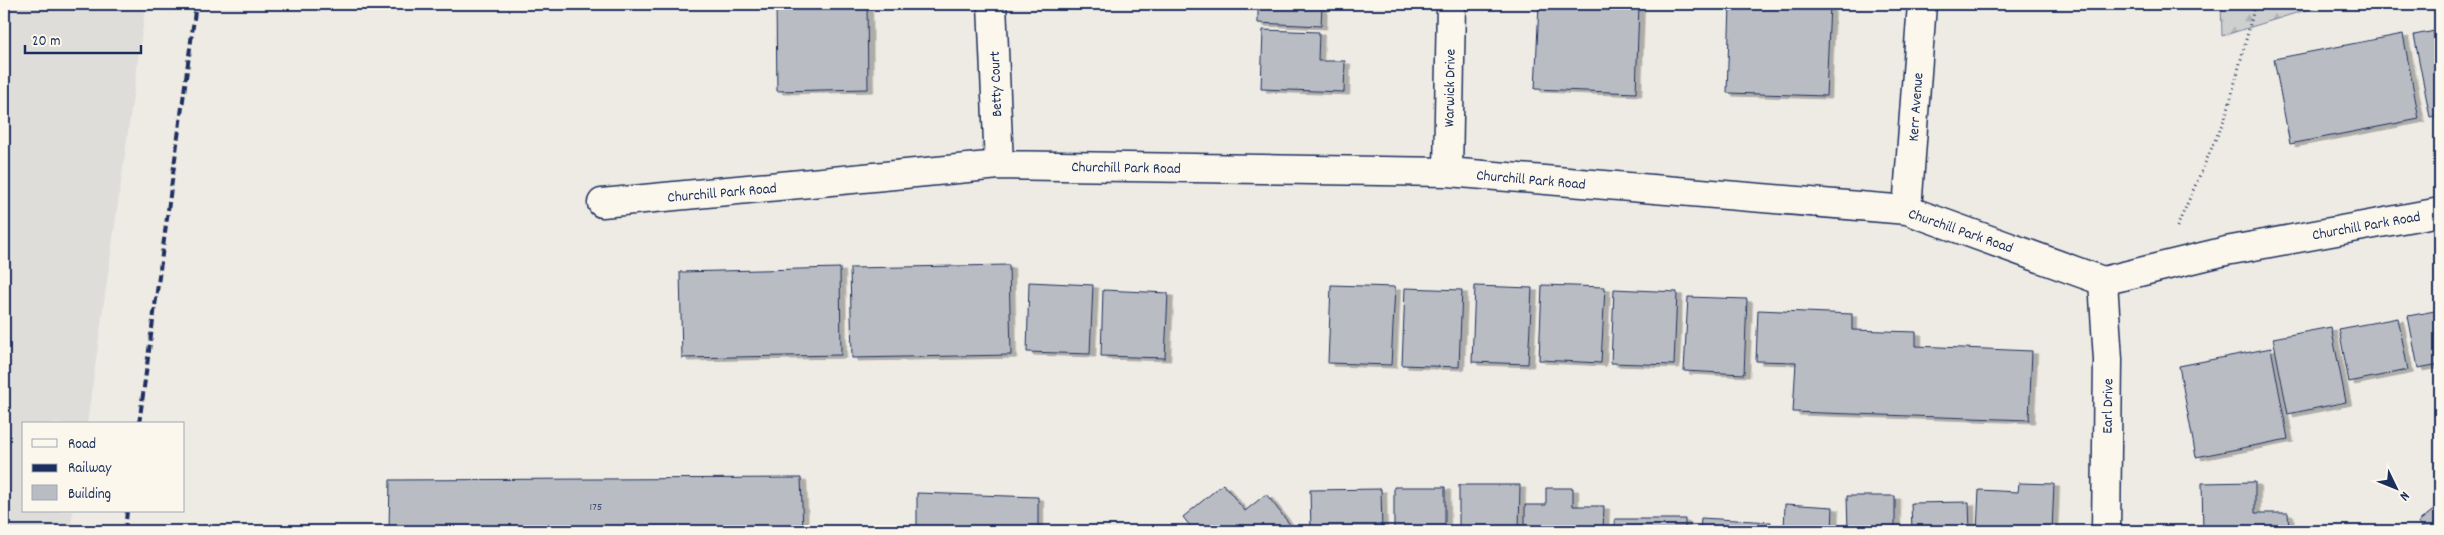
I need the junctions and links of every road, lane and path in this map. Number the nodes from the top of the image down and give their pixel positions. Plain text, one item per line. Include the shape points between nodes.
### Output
1 (992, 4) edge
2 (1450, 4) edge
3 (1922, 4) edge
4 (2260, 4) edge
5 (999, 165) junction
6 (1448, 172) junction
7 (602, 203) dead end
8 (1908, 210) junction
9 (2440, 212) edge
10 (2175, 232) dead end
11 (2103, 281) junction
12 (2106, 531) edge

1 - 5 street, Betty Court
2 - 6 street, Warwick Drive
3 - 8 street, Kerr Avenue
4 - 10 path via 2254,9 2227,113
5 - 6 street, Churchill Park Road
5 - 7 street, Churchill Park Road
6 - 8 street, Churchill Park Road
8 - 11 street, Churchill Park Road
9 - 11 street, Churchill Park Road via 2226,251
11 - 12 street, Earl Drive via 2108,360

